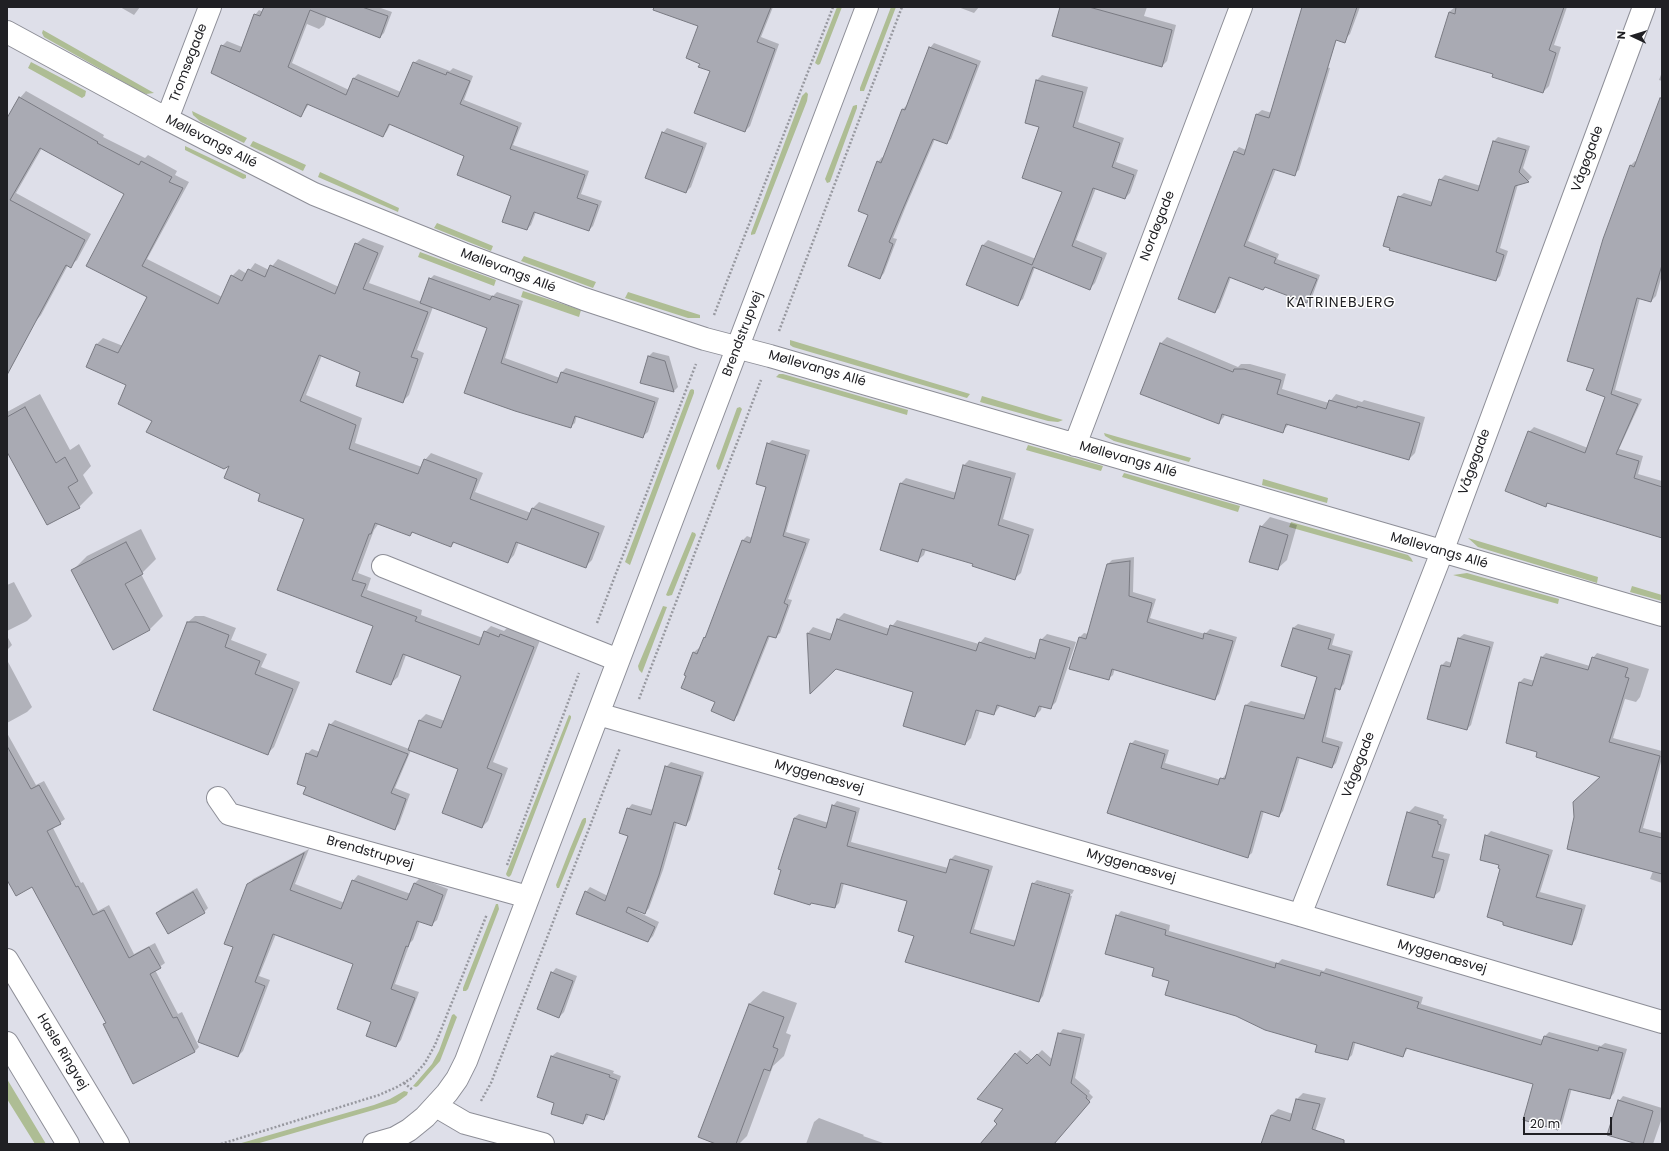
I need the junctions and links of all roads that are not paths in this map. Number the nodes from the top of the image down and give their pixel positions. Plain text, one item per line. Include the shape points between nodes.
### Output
1 (210, 7) edge
2 (867, 7) edge
3 (1241, 7) edge
4 (1644, 7) edge
5 (7, 32) edge
6 (167, 119) junction
7 (738, 347) junction
8 (1075, 445) junction
9 (1442, 552) junction
10 (383, 566) dead end
11 (1662, 615) edge
12 (618, 660) junction
13 (598, 714) junction
14 (218, 798) dead end
15 (528, 897) junction
16 (1300, 915) junction
17 (7, 960) edge
18 (1662, 1022) edge
19 (7, 1043) edge
20 (436, 1106) junction
21 (396, 1141) edge
22 (68, 1144) edge
23 (118, 1144) edge
24 (374, 1144) edge
25 (543, 1144) edge

1 - 6 street, Tromsøgade
2 - 7 street, Brendstrupvej
3 - 8 street, Nordøgade
4 - 9 street, Vågøgade
5 - 6 street, Møllevangs Allé
6 - 7 street, Møllevangs Allé via 314,194 463,254 584,299 705,339
7 - 8 street, Møllevangs Allé
7 - 12 street, Brendstrupvej
8 - 9 street, Møllevangs Allé
9 - 11 street, Møllevangs Allé
9 - 16 street, Vågøgade
10 - 12 street
12 - 13 street, Brendstrupvej
13 - 15 street, Brendstrupvej
13 - 16 street, Myggenæsvej
14 - 15 street, Brendstrupvej via 229,814
15 - 20 street, Brendstrupvej via 466,1061 454,1084
16 - 18 street, Myggenæsvej
17 - 23 street, Hasle Ringvej
19 - 22 street
20 - 21 street, Brendstrupvej
20 - 25 street via 465,1122
21 - 24 street, Brendstrupvej

